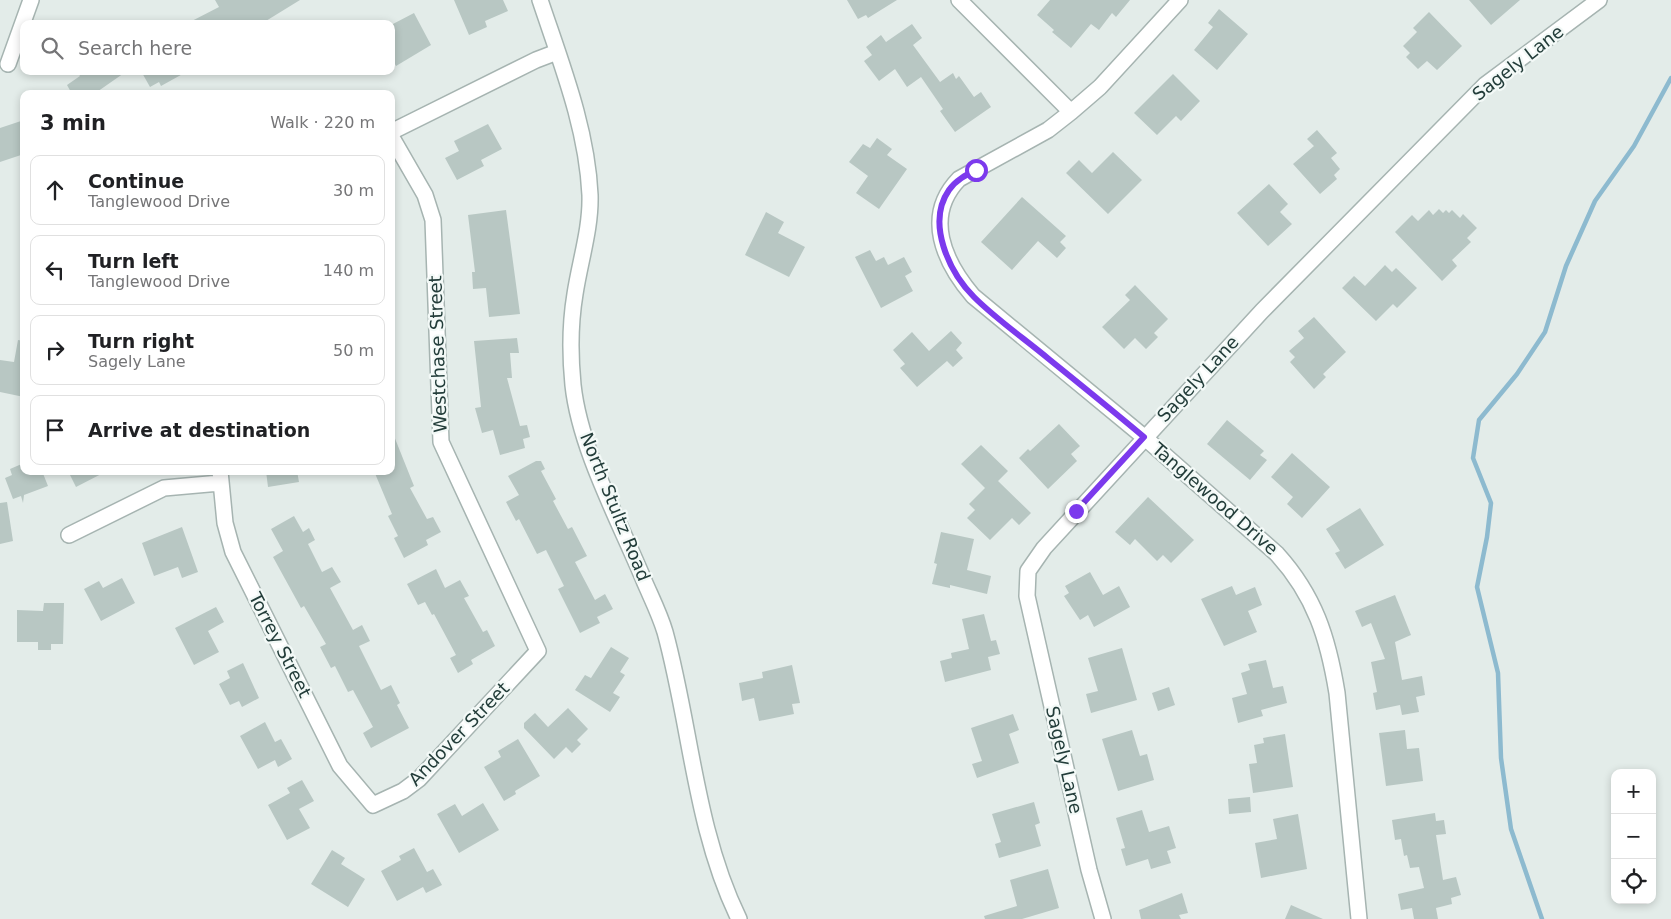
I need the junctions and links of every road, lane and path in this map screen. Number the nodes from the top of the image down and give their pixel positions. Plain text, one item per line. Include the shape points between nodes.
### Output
1 (30, 0) edge
2 (540, 0) edge
3 (959, 0) edge
4 (1180, 0) edge
5 (1599, 0) edge
6 (23, 20) edge
7 (20, 29) edge
8 (557, 52) junction
9 (8, 64) dead end
10 (1071, 112) junction
11 (395, 130) edge
12 (395, 143) edge
13 (1144, 437) junction
14 (220, 477) edge
15 (69, 535) dead end
16 (538, 651) joint
17 (372, 805) joint
18 (738, 919) edge
19 (1102, 919) edge
20 (1359, 919) edge

1 - 6 street
2 - 8 street, North Stultz Road
3 - 10 street
4 - 10 street, Tanglewood Drive via 1100,87
5 - 13 street, Sagely Lane via 1485,85 1262,311
7 - 9 street
8 - 11 street
8 - 18 street, North Stultz Road via 575,107 590,196 588,228 571,321 573,386 590,453 664,629 704,817 718,869
10 - 13 street, Tanglewood Drive via 1048,130 959,180 948,190 940,224 941,238 953,268 973,296
12 - 16 street, Westchase Street via 425,195 433,220 445,454
13 - 19 street, Sagely Lane via 1044,548 1028,571 1029,603
13 - 20 street, Tanglewood Drive via 1277,554 1295,573 1318,618 1327,641 1337,693
14 - 15 street via 164,488
14 - 17 street, Torrey Street via 225,523 233,552 340,766
16 - 17 street, Andover Street via 419,779 403,791

